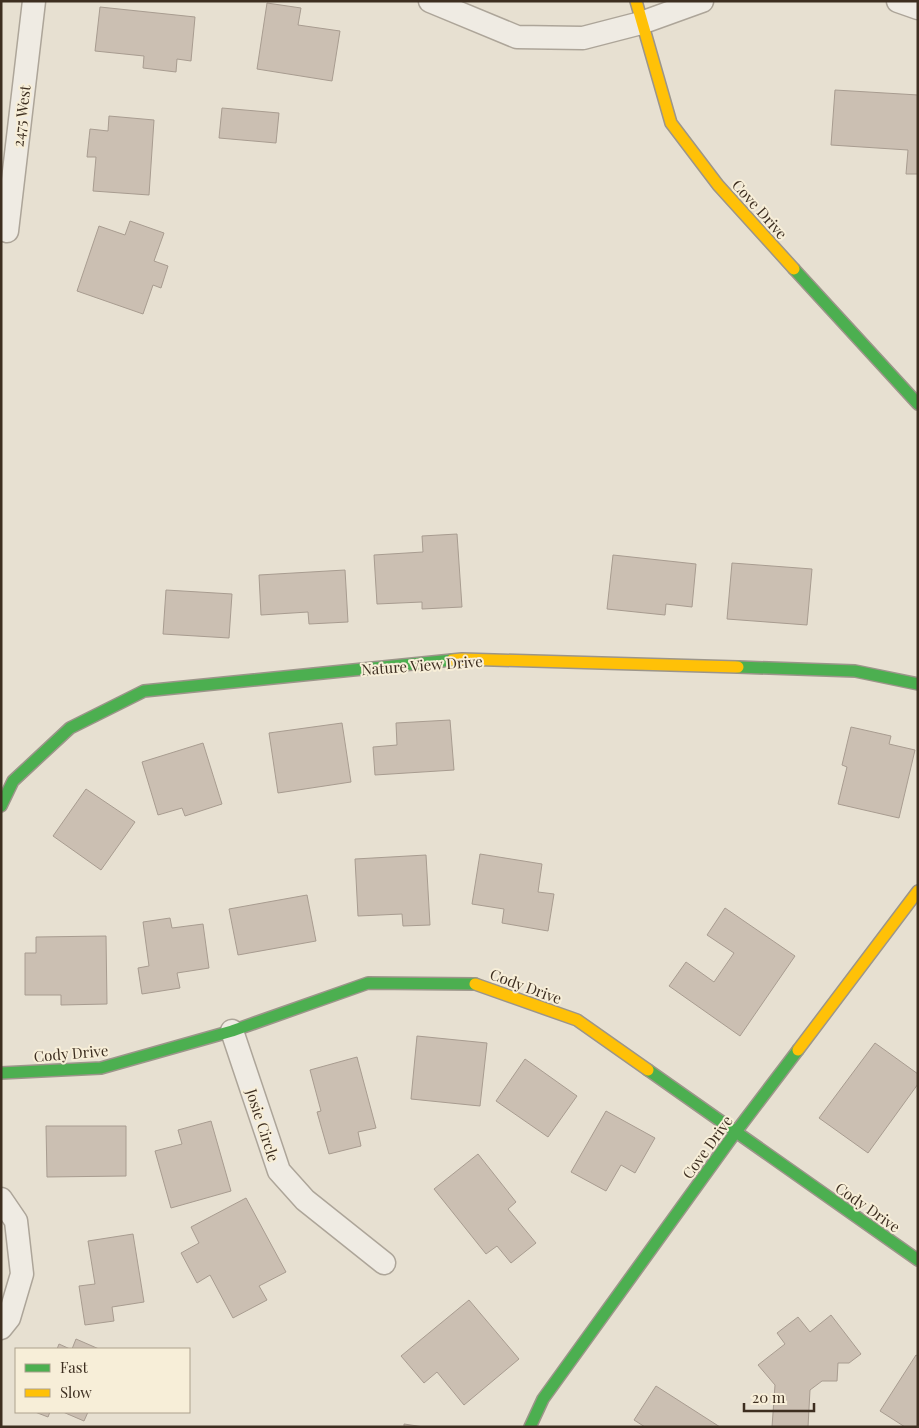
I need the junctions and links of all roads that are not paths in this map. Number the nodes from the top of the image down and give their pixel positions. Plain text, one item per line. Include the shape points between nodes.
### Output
1 (34, 1) edge
2 (430, 1) edge
3 (702, 1) edge
4 (898, 1) edge
5 (918, 8) edge
6 (638, 12) edge
7 (8, 231) dead end
8 (918, 404) edge
9 (918, 684) edge
10 (1, 806) edge
11 (918, 891) edge
12 (232, 1031) junction
13 (1, 1073) edge
14 (735, 1133) junction
15 (1, 1199) edge
16 (918, 1260) edge
17 (384, 1263) dead end
18 (1, 1328) edge
19 (530, 1427) edge

1 - 7 street, 2475 West
2 - 6 street via 517,37 583,38
3 - 6 street
4 - 5 street
6 - 8 street, Cove Drive via 671,123 718,185
9 - 10 street, Nature View Drive via 856,671 462,659 144,691 70,728 13,781
11 - 14 street, Cove Drive
12 - 13 street, Cody Drive via 101,1068
12 - 14 street, Cody Drive via 368,983 476,984 577,1020
12 - 17 street, Josie Circle via 279,1170 304,1200
14 - 16 street, Cody Drive
14 - 19 street, Cove Drive via 542,1399
15 - 18 street via 16,1221 22,1274 9,1318

